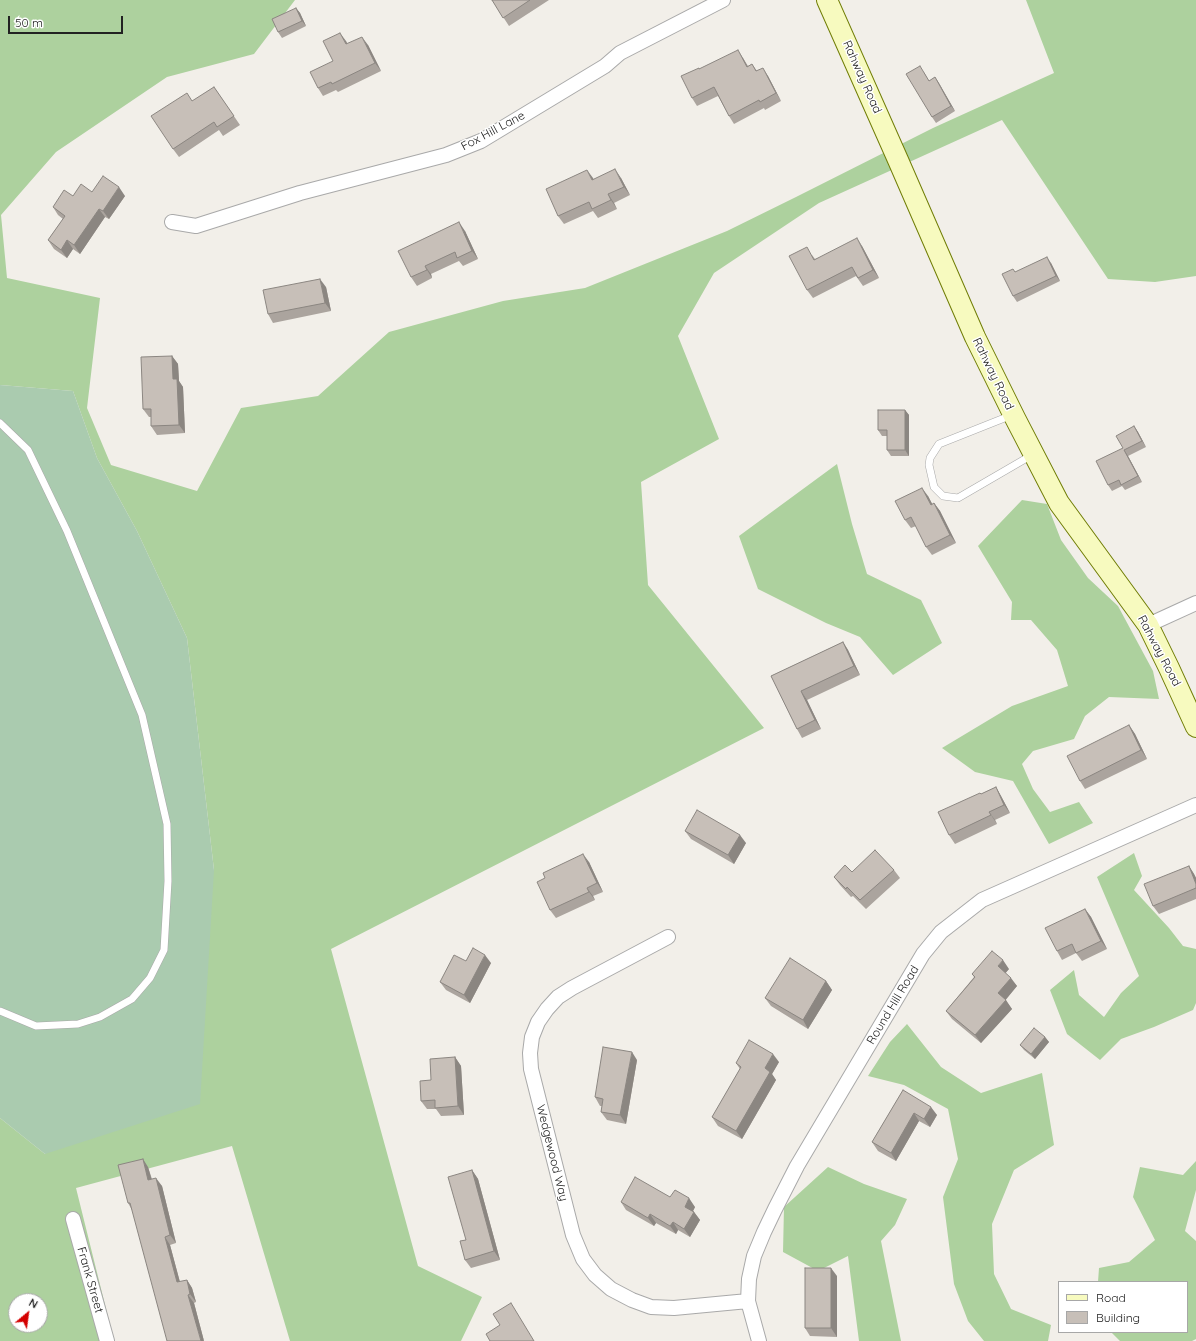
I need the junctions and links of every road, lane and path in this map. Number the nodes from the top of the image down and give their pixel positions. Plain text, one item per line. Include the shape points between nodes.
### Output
1 (723, 0) edge
2 (827, 0) edge
3 (172, 222) dead end
4 (1013, 414) junction
5 (0, 423) edge
6 (1034, 454) junction
7 (1196, 603) edge
8 (1148, 625) junction
9 (1196, 727) edge
10 (1196, 804) edge
11 (668, 937) dead end
12 (0, 1011) edge
13 (73, 1219) dead end
14 (748, 1301) junction
15 (107, 1341) edge
16 (759, 1341) edge

1 - 3 street, Fox Hill Lane via 620,53 605,66 481,140 446,155 300,193 196,226
2 - 4 street, Rahway Road via 975,337
4 - 6 street, Rahway Road
4 - 6 lane via 938,444 929,465 934,487 943,496 958,498
5 - 12 lane via 28,450 67,531 142,714 167,824 168,881 164,950 150,978 132,999 100,1017 78,1024 36,1026
6 - 8 street, Rahway Road via 1059,503
7 - 8 street
8 - 9 street, Rahway Road
10 - 14 street, Round Hill Road via 982,900 942,932 923,954 775,1209 754,1256
11 - 14 street, Wedgewood Way via 558,997 538,1022 532,1037 531,1069 573,1235 583,1259 595,1275 611,1289 651,1307 674,1308
13 - 15 street, Frank Street
14 - 16 street, Round Hill Road

